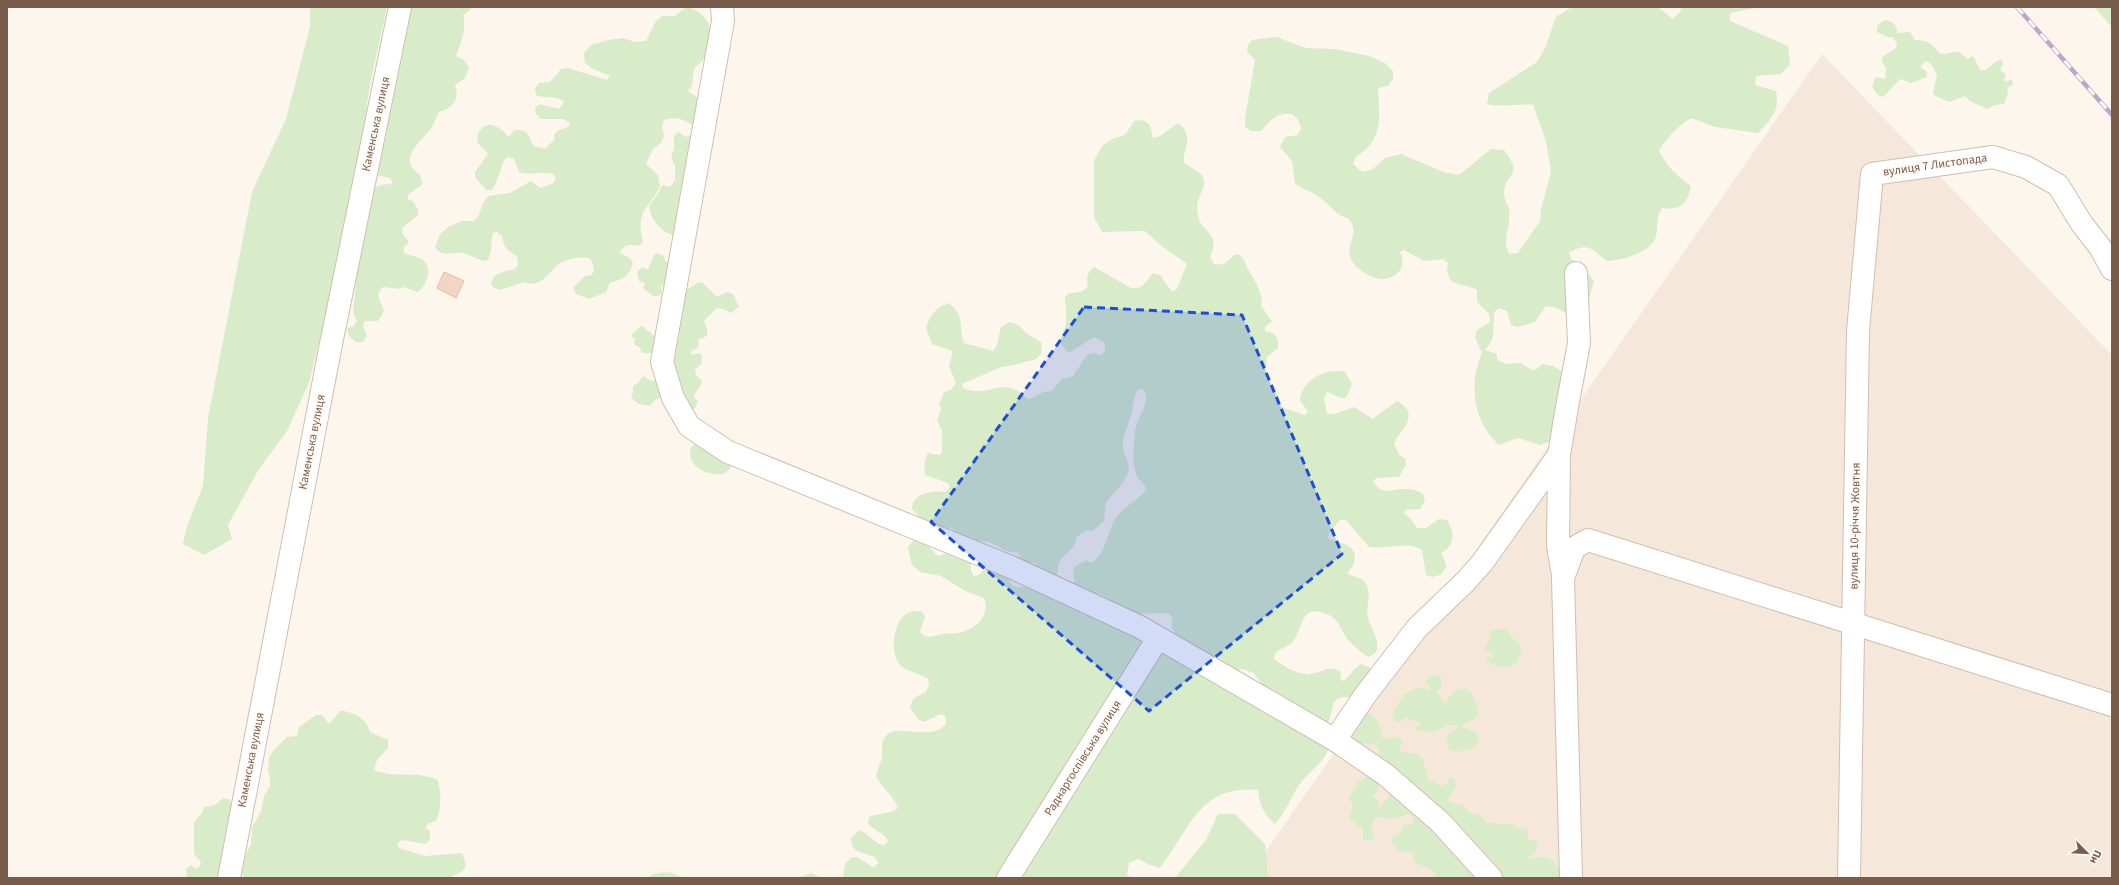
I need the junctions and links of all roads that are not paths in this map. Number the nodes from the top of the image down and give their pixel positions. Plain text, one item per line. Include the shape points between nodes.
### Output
1 (400, 7) edge
2 (722, 7) edge
3 (1872, 174) joint
4 (2112, 269) edge
5 (1576, 273) dead end
6 (1559, 455) junction
7 (1563, 578) junction
8 (1853, 624) junction
9 (1158, 638) junction
10 (2112, 705) edge
11 (1334, 740) junction
12 (229, 878) edge
13 (1008, 878) edge
14 (1492, 878) edge
15 (1571, 878) edge
16 (1849, 878) edge

1 - 12 street, Каменська вулиця via 330,349
2 - 9 street via 723,21 662,362 673,398 689,426 728,452 1011,567 1140,627
3 - 4 street, вулиця 7 Листопада via 1993,157 2026,167 2058,184 2082,224 2100,246
3 - 8 street, вулиця 10-річчя Жовтня via 1858,331
5 - 6 street via 1580,343
6 - 7 street via 1558,546
6 - 11 street via 1482,562 1417,628
7 - 8 street via 1574,548 1588,540
7 - 15 street
8 - 10 street
8 - 16 street, вулиця 10-річчя Жовтня
9 - 11 street
9 - 13 street, Раднаргоспівська вулиця
11 - 14 street via 1386,775 1440,822

